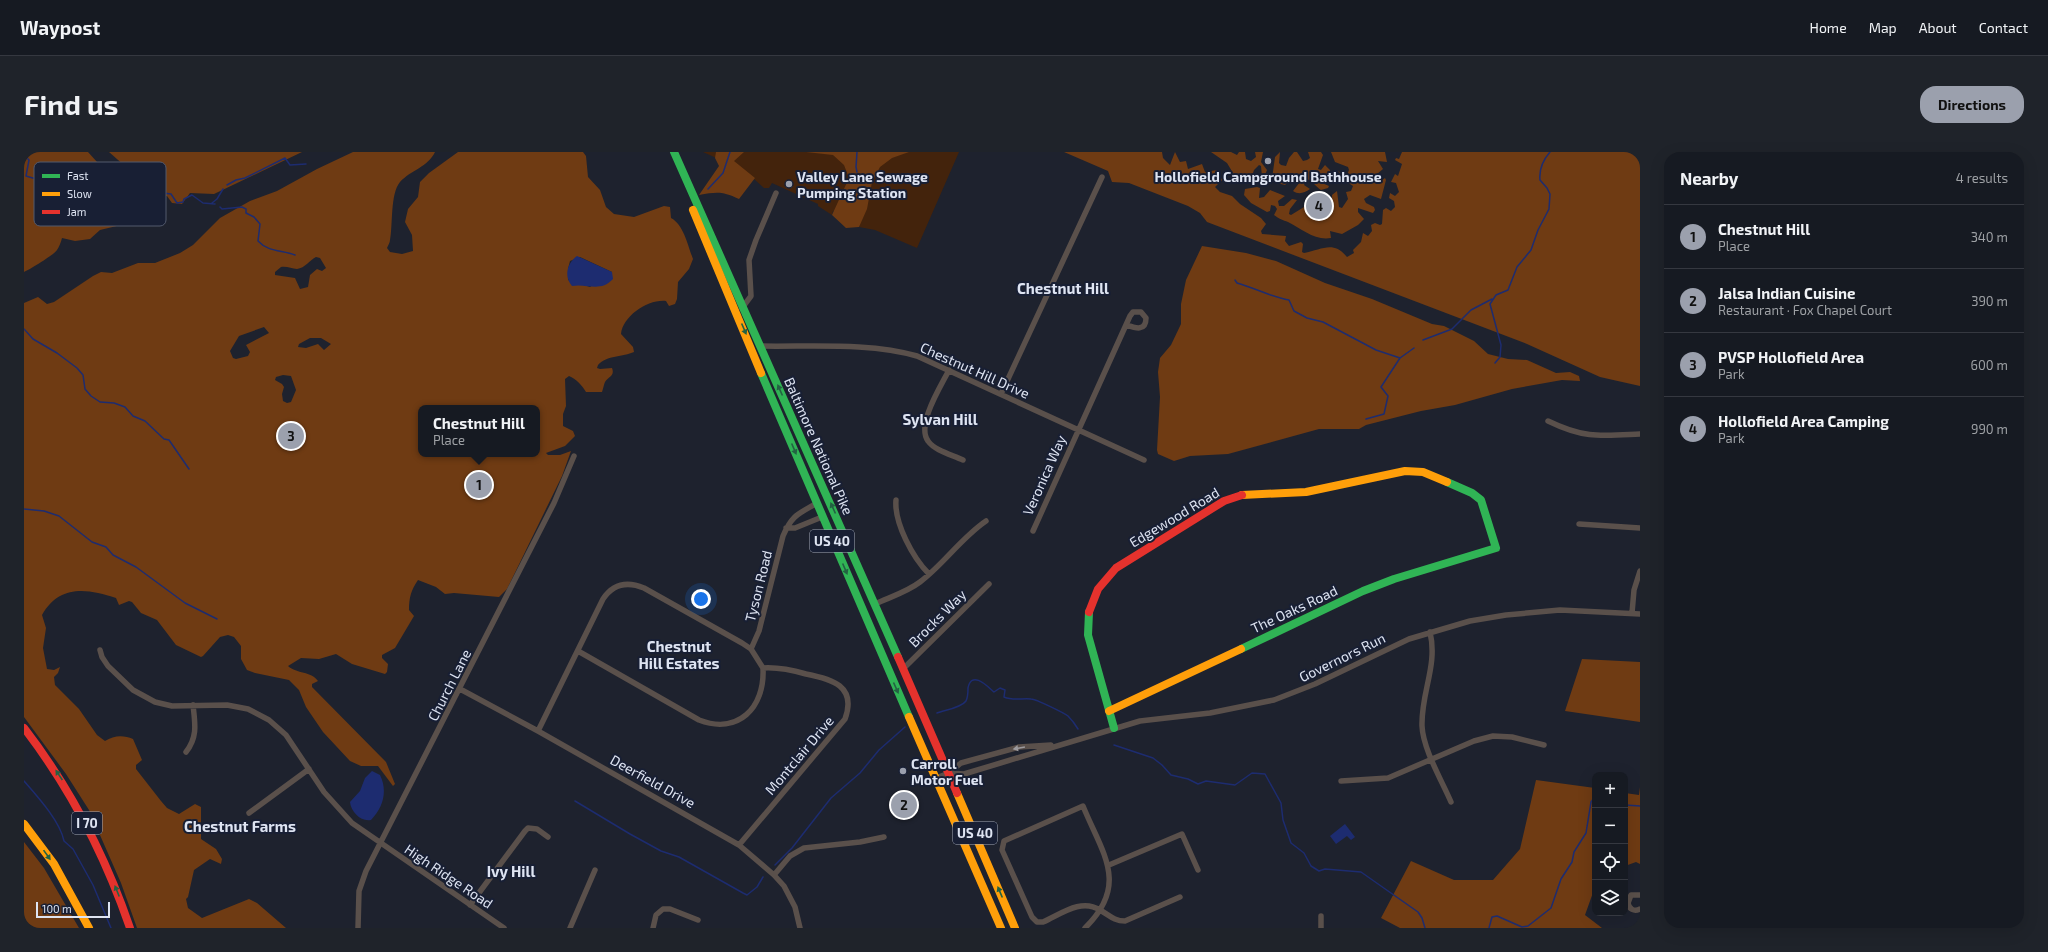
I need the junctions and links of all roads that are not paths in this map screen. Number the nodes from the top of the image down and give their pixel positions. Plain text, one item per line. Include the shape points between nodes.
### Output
1 (668, 152) edge
2 (674, 152) edge
3 (1102, 177) dead end
4 (776, 193) dead end
5 (742, 308) junction
6 (1126, 324) junction
7 (760, 346) junction
8 (949, 370) junction
9 (1001, 394) junction
10 (1548, 422) dead end
11 (1078, 429) junction
12 (1640, 434) edge
13 (574, 456) dead end
14 (963, 460) dead end
15 (1144, 460) dead end
16 (896, 500) dead end
17 (817, 503) junction
18 (822, 517) junction
19 (986, 521) dead end
20 (1579, 524) dead end
21 (786, 528) junction
22 (1640, 528) edge
23 (1033, 531) dead end
24 (1496, 548) joint
25 (1640, 571) edge
26 (929, 574) junction
27 (988, 584) dead end
28 (875, 604) junction
29 (1632, 613) junction
30 (1640, 614) edge
31 (1430, 632) junction
32 (751, 649) junction
33 (100, 650) dead end
34 (578, 651) junction
35 (763, 668) junction
36 (902, 669) junction
37 (460, 689) junction
38 (193, 705) junction
39 (1109, 711) junction
40 (24, 728) edge
41 (1114, 728) junction
42 (538, 731) junction
43 (1058, 744) junction
44 (1544, 745) dead end
45 (186, 752) dead end
46 (1433, 760) junction
47 (309, 770) junction
48 (948, 773) junction
49 (936, 778) junction
50 (1341, 781) dead end
51 (1451, 802) dead end
52 (249, 813) dead end
53 (24, 824) edge
54 (548, 837) dead end
55 (884, 837) dead end
56 (380, 843) junction
57 (739, 845) junction
58 (1109, 865) junction
59 (596, 870) dead end
60 (1198, 870) dead end
61 (774, 875) junction
62 (1640, 895) edge
63 (1180, 897) dead end
64 (470, 905) junction
65 (1640, 909) edge
66 (1100, 910) junction
67 (1321, 916) dead end
68 (698, 920) dead end
69 (90, 928) edge
70 (130, 928) edge
71 (358, 928) edge
72 (504, 928) edge
73 (570, 928) edge
74 (653, 928) edge
75 (800, 928) edge
76 (1001, 928) edge
77 (1015, 928) edge
78 (1085, 928) edge
79 (1321, 928) edge

1 -> 17 main road, Baltimore National Pike / US 40
2 - 5 main road, Baltimore National Pike / US 40
3 - 9 street
4 - 5 street via 751,253 751,296
5 - 7 main road, Baltimore National Pike / US 40
6 - 6 street, Veronica Way via 1134,312 1145,314 1144,326 1139,329
6 - 11 street, Veronica Way
7 - 8 street, Chestnut Hill Drive via 894,350 917,356
28 -> 7 main road, Baltimore National Pike / US 40
8 - 9 street, Chestnut Hill Drive
8 - 14 street via 927,416 924,429 928,442
9 - 11 street, Chestnut Hill Drive
10 - 12 street via 1587,435
11 - 15 street, Chestnut Hill Drive
11 - 23 street, Veronica Way
13 - 37 street, Church Lane via 554,503
16 - 26 street via 896,516 913,555
17 - 18 main road, Baltimore National Pike / US 40
17 - 21 street, Tyson Road via 792,518
18 - 21 street via 795,528
18 -> 49 main road, Baltimore National Pike / US 40
19 - 26 street
20 - 22 street
21 - 32 street, Tyson Road via 759,631
24 - 39 main road, The Oaks Road via 1363,591
24 - 39 main road, Edgewood Road via 1481,500 1472,493 1423,472 1405,471 1306,492 1246,494 1232,497 1116,568 1103,582 1090,609 1086,626
25 - 29 street via 1634,590
26 - 28 street via 905,591
27 - 36 street, Brocks Way
28 - 36 main road, Baltimore National Pike / US 40
29 - 30 street, Governors Run
29 - 31 street, Governors Run via 1560,610 1530,612 1470,621
31 - 41 street, Governors Run via 1274,700 1210,714 1140,721
31 - 46 street via 1433,644 1432,664 1422,726 1423,736
32 - 34 street via 644,588 630,584 618,585 607,593
32 - 35 street
33 - 38 street, High Ridge Road via 104,662 142,695 163,705
34 - 35 street via 699,720 714,724 737,720 752,710 760,695
34 - 42 street
35 - 57 street, Montclair Drive via 784,669 831,679 842,686 848,707 841,725
36 - 48 main road, Baltimore National Pike / US 40
37 - 42 street, Deerfield Drive
37 - 56 street, Church Lane
38 - 45 street via 195,732
38 - 47 street, High Ridge Road via 227,704 259,714 286,736
39 - 41 main road, Edgewood Road
70 -> 40 main road, I 70 via 108,868 85,818 60,777
41 - 43 street, Governors Run
42 - 57 street, Deerfield Drive
43 - 48 street, Governors Run via 964,774
43 -> 48 street, Governors Run via 1019,747 961,764
44 - 46 street via 1512,737 1493,736 1474,741
46 - 50 street via 1388,778
46 - 51 street
47 - 52 street
47 - 56 street, High Ridge Road via 342,814
48 - 49 street, Governors Run
77 -> 48 main road, Baltimore National Pike / US 40
49 - 76 main road, Baltimore National Pike / US 40
53 -> 69 main road via 54,864
54 - 64 street via 537,829 528,828
55 - 61 street via 804,848 790,856
56 - 64 street, High Ridge Road
56 - 71 street, Church Lane via 361,882
57 - 61 street, Deerfield Drive
58 - 60 street via 1182,834
58 - 66 street via 1108,891
58 - 66 street via 1083,806 1004,841 1002,847 1032,917 1037,922 1043,922 1083,904
59 - 73 street
61 - 75 street, Deerfield Drive via 790,896
62 - 65 street via 1632,895 1628,903 1632,909
63 - 66 street via 1125,921 1115,920
64 - 72 street, High Ridge Road
66 - 78 street
67 - 79 street
68 - 74 street via 670,909 663,909 656,915

